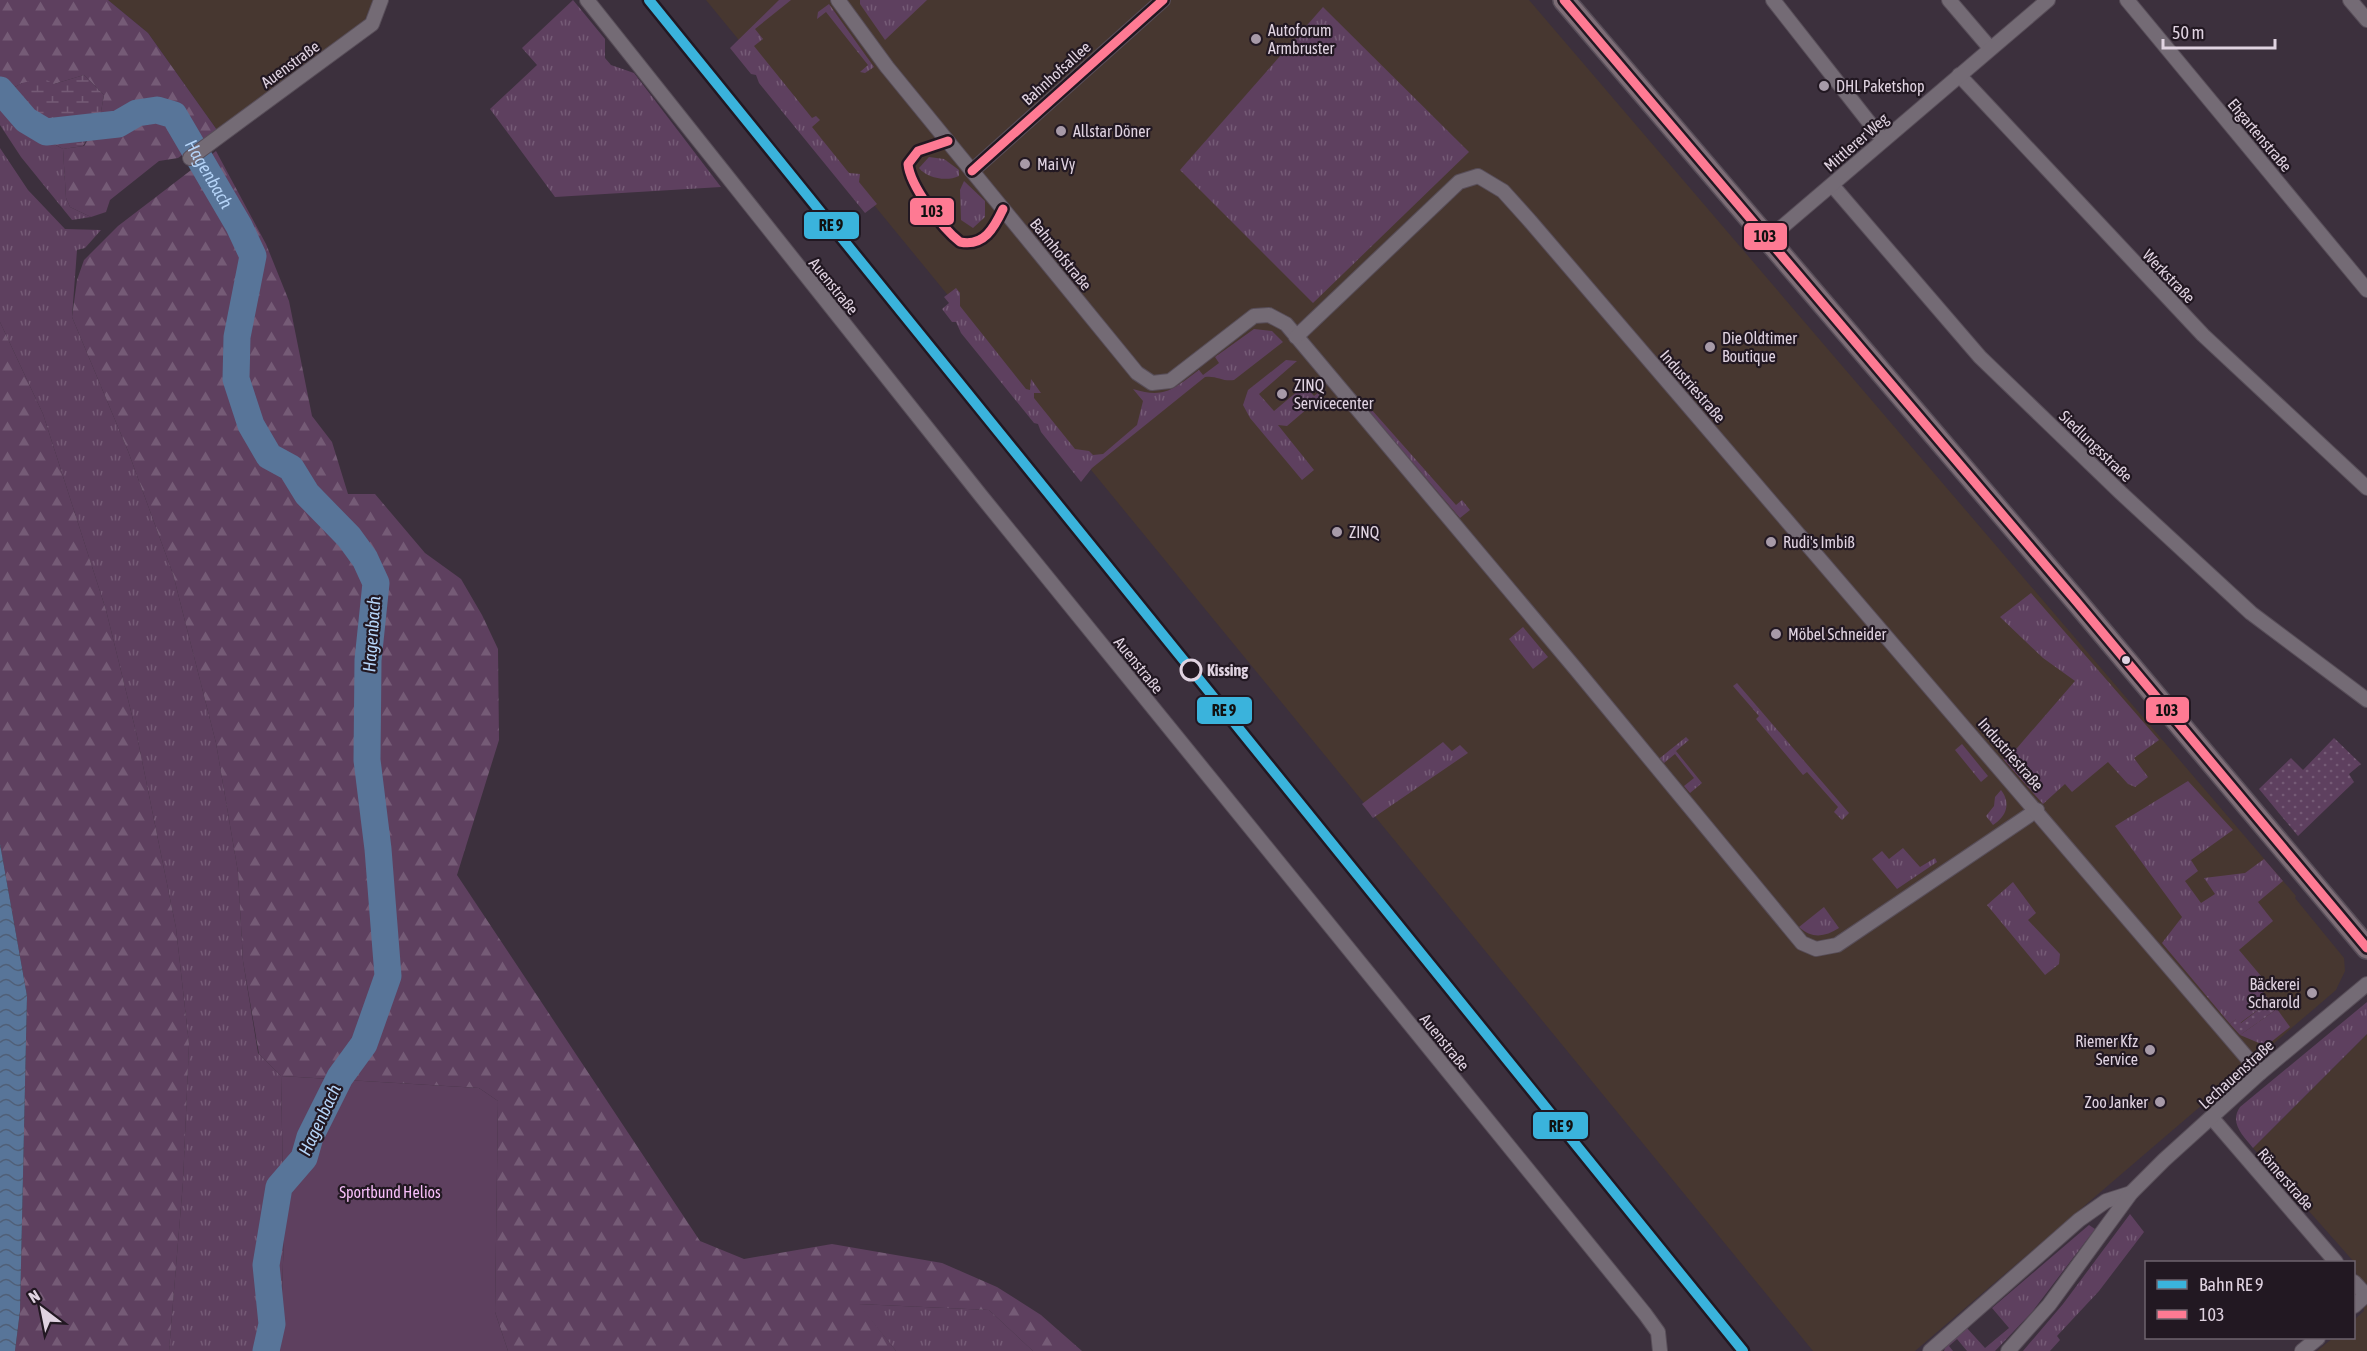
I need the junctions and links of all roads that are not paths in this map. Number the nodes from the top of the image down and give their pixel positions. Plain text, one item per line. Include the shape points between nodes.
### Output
1 (381, 0) edge
2 (586, 0) edge
3 (838, 0) edge
4 (1162, 0) edge
5 (1564, 0) edge
6 (1773, 0) edge
7 (1949, 0) edge
8 (2048, 0) edge
9 (2127, 0) edge
10 (2350, 0) edge
11 (2367, 20) edge
12 (1990, 48) junction
13 (1959, 75) junction
14 (1883, 140) junction
15 (190, 158) dead end
16 (972, 171) junction
17 (1833, 185) junction
18 (1768, 239) junction
19 (2367, 290) edge
20 (1298, 338) junction
21 (2367, 488) edge
22 (2367, 700) edge
23 (2037, 810) junction
24 (2367, 948) edge
25 (2367, 984) edge
26 (2260, 1073) junction
27 (2212, 1118) junction
28 (2131, 1193) junction
29 (2334, 1261) edge
30 (2355, 1283) edge
31 (2366, 1296) edge
32 (2317, 1339) edge
33 (1660, 1351) edge
34 (1930, 1351) edge
35 (2008, 1351) edge
36 (2302, 1351) edge

1 - 15 street, Auenstraße via 372,24
2 - 33 street, Auenstraße via 982,497 1645,1314 1658,1332
3 - 16 street, Bahnhofstraße
4 - 16 street, Bahnhofsallee
5 - 18 main road
6 - 14 street
7 - 12 street
8 - 12 street, Mittlerer Weg
9 - 19 street, Ehgartenstraße
10 - 11 street
12 - 13 street, Mittlerer Weg
13 - 14 street, Mittlerer Weg
13 - 21 street, Werkstraße via 2203,335
14 - 17 street, Mittlerer Weg
16 - 20 street, Bahnhofstraße via 1137,374 1152,383 1170,381 1254,316 1277,318
17 - 18 street, Mittlerer Weg
17 - 22 street, Siedlungsstraße via 1980,357 2252,613
18 - 24 main road
20 - 23 street, Industriestraße via 1802,943 1816,949 1837,945
20 - 23 street, Industriestraße via 1459,182 1478,176 1492,183 1530,221
23 - 26 street, Industriestraße
25 - 26 street, Lechauenstraße
26 - 27 street, Lechauenstraße
27 - 28 street, Lechauenstraße
27 - 29 street, Römerstraße
28 - 34 street, Lechauenstraße via 2106,1201 2079,1220
28 - 35 street, Lechauenstraße via 2049,1305
30 - 31 street
32 - 36 street

